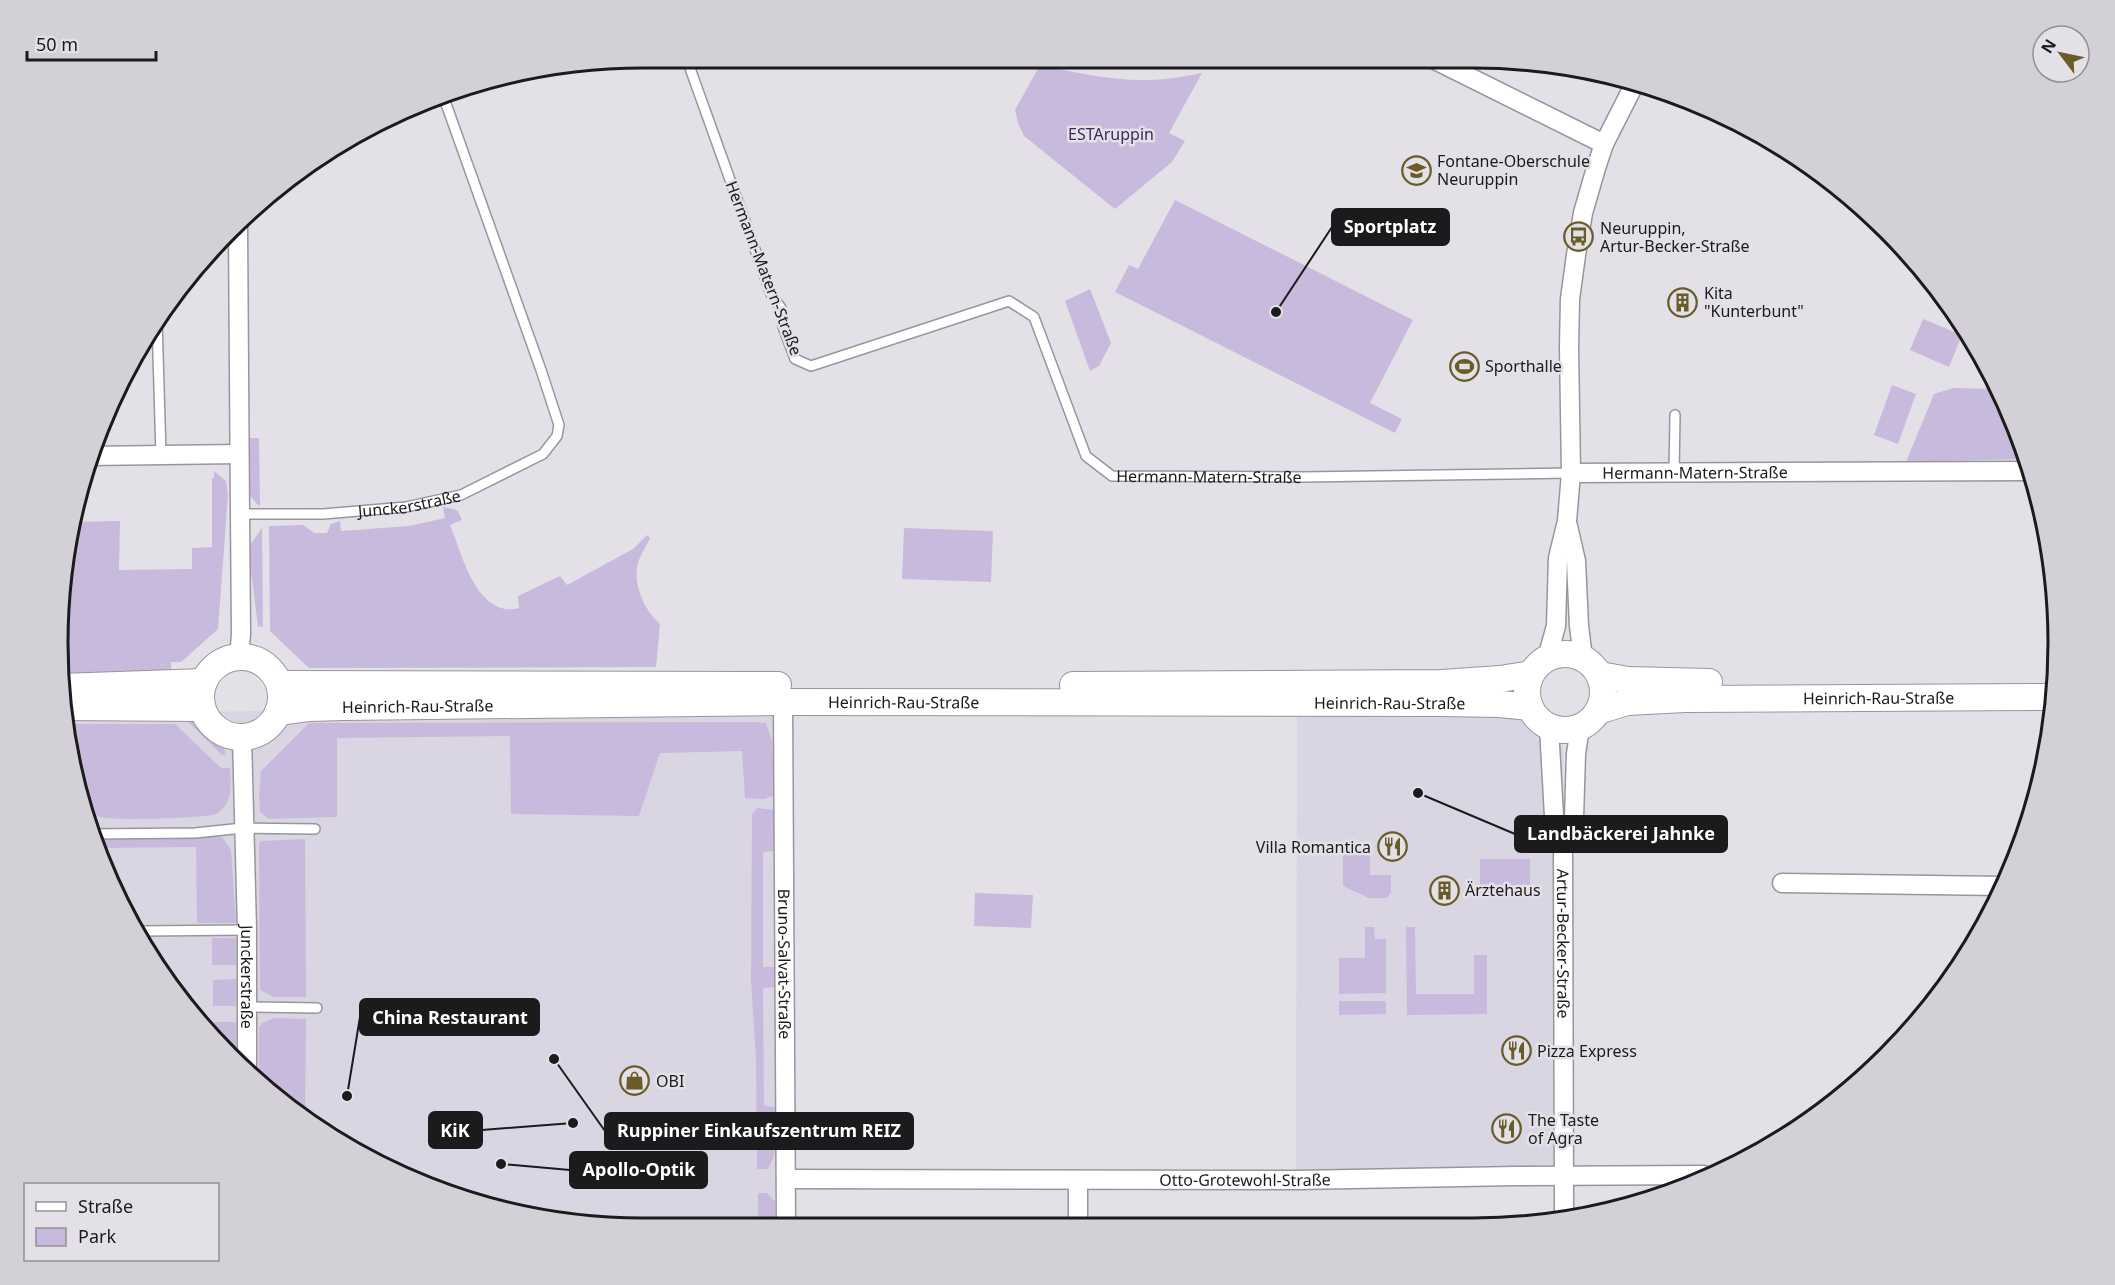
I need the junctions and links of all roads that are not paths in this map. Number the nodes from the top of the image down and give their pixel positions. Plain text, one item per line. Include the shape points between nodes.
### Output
1 (690, 68) edge
2 (1451, 68) edge
3 (1631, 90) edge
4 (446, 103) edge
5 (1604, 144) junction
6 (238, 234) edge
7 (157, 334) edge
8 (1675, 415) dead end
9 (238, 454) junction
10 (161, 455) junction
11 (99, 456) edge
12 (2021, 471) edge
13 (1674, 472) junction
14 (1571, 473) junction
15 (240, 514) junction
16 (1567, 521) junction
17 (239, 658) junction
18 (1539, 666) junction
19 (1591, 666) junction
20 (204, 682) junction
21 (279, 684) junction
22 (70, 687) edge
23 (2045, 693) edge
24 (2045, 695) edge
25 (783, 702) junction
26 (71, 707) edge
27 (1530, 707) junction
28 (202, 708) junction
29 (278, 712) junction
30 (1589, 719) junction
31 (1549, 727) junction
32 (242, 737) junction
33 (243, 828) junction
34 (315, 829) dead end
35 (100, 834) edge
36 (1563, 848) junction
37 (1782, 883) dead end
38 (1993, 886) edge
39 (247, 930) junction
40 (146, 931) edge
41 (247, 1007) junction
42 (316, 1008) dead end
43 (247, 1060) edge
44 (1564, 1175) junction
45 (1690, 1175) edge
46 (786, 1179) junction
47 (1078, 1180) junction
48 (1564, 1210) edge
49 (786, 1218) edge
50 (1078, 1218) edge

1 - 14 lane, Hermann-Matern-Straße via 771,294 782,308 783,327 795,359 811,366 1009,301 1034,317 1086,456 1112,476
2 - 5 street
3 - 5 street
4 - 15 lane, Junckerstraße via 541,370 559,425 557,436 543,454 461,495 406,507 323,514
5 - 14 street via 1583,213 1570,299
6 - 9 street
7 - 10 lane
8 - 13 lane
9 - 10 street
9 - 15 street
10 - 11 street
12 - 13 street, Hermann-Matern-Straße
13 - 14 street, Hermann-Matern-Straße
14 - 16 street
15 - 17 street
16 - 18 street via 1558,558 1556,626
16 - 19 street via 1576,561 1579,626
17 - 20 main road via 222,662
17 - 21 main road via 266,666
18 - 19 main road via 1559,654 1571,654
18 - 21 main road, Heinrich-Rau-Straße via 1500,680 1442,683 831,687
18 - 27 main road via 1527,685
19 - 23 main road, Heinrich-Rau-Straße via 1628,680 1988,681
19 - 30 main road via 1603,687 1603,699
20 - 22 main road
20 - 28 main road
21 - 29 main road
24 - 30 main road, Heinrich-Rau-Straße via 1627,702
25 - 27 main road, Heinrich-Rau-Straße via 1453,703
25 - 29 main road, Heinrich-Rau-Straße via 344,707
25 - 46 street, Bruno-Salvat-Straße
26 - 28 main road
27 - 31 main road
28 - 32 main road via 223,733
29 - 32 main road via 266,728
30 - 31 main road via 1570,730
30 - 36 street, Artur-Becker-Straße via 1576,754 1574,818
31 - 36 street, Artur-Becker-Straße via 1554,816
32 - 33 street, Junckerstraße
33 - 34 lane
33 - 35 lane via 195,833
33 - 39 street, Junckerstraße
36 - 44 street, Artur-Becker-Straße
37 - 38 street
39 - 40 lane
39 - 41 street, Junckerstraße
41 - 42 lane
41 - 43 street, Junckerstraße
44 - 45 street, Otto-Grotewohl-Straße
44 - 47 street, Otto-Grotewohl-Straße
44 - 48 street, Artur-Becker-Straße
46 - 47 street, Otto-Grotewohl-Straße
46 - 49 street, Bruno-Salvat-Straße
47 - 50 street

